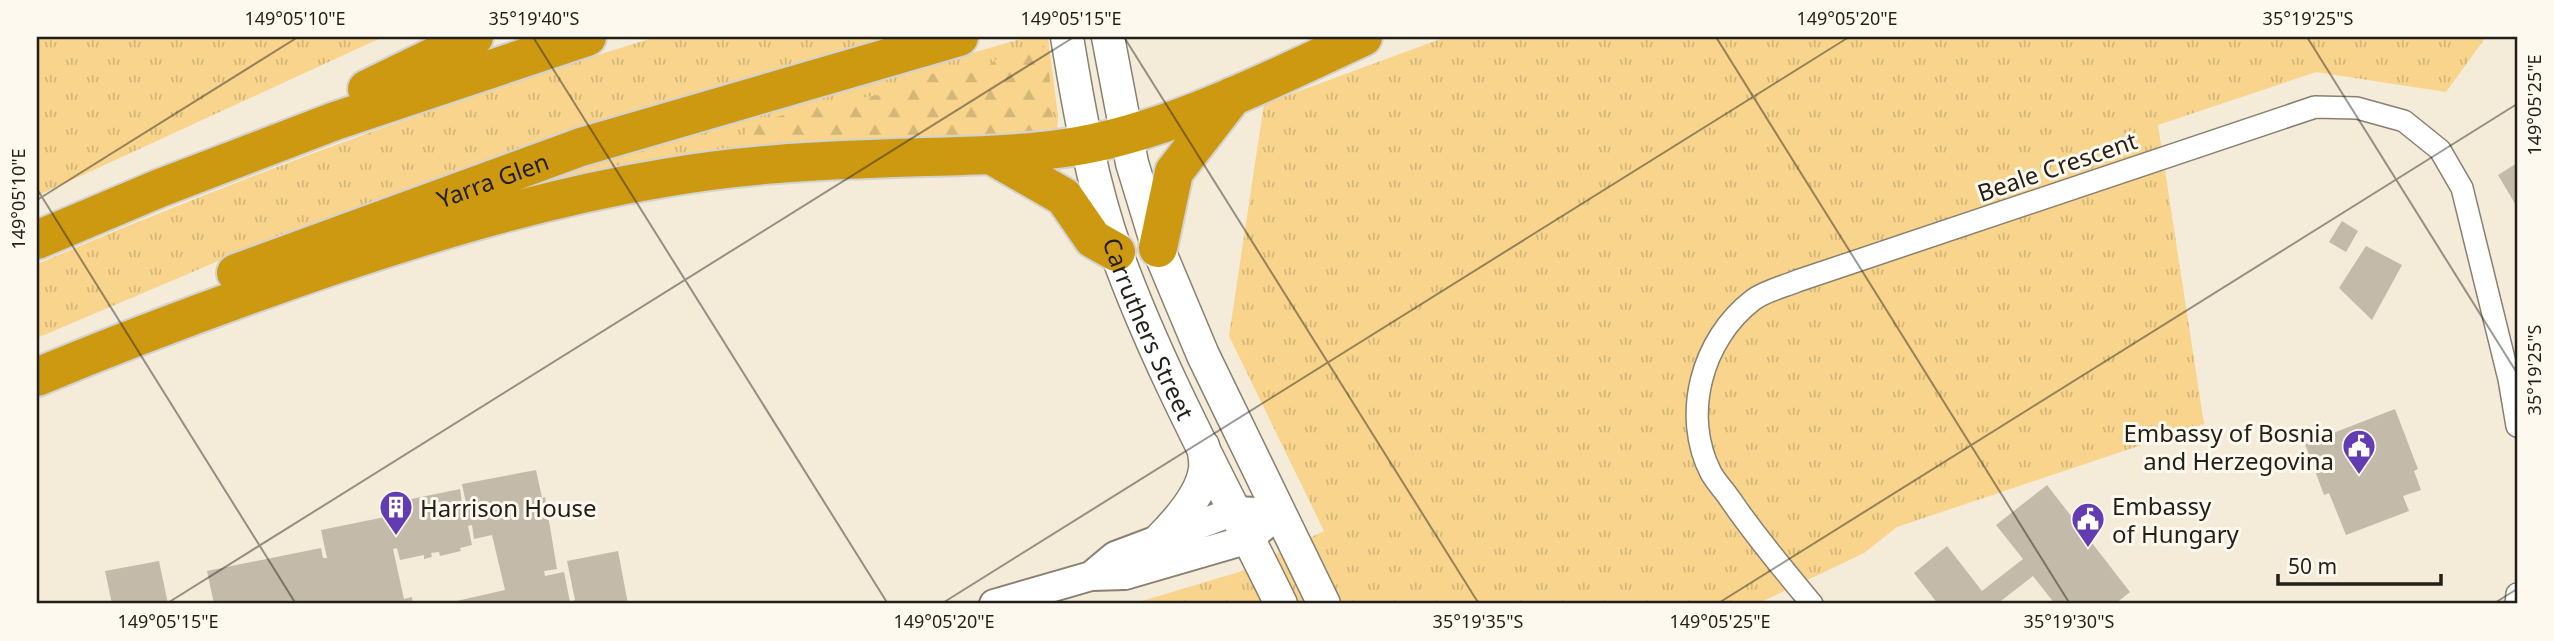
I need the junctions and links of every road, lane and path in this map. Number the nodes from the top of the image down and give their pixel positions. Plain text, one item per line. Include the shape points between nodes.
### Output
1 (474, 37) edge
2 (587, 37) edge
3 (959, 37) edge
4 (1067, 37) edge
5 (1363, 37) edge
6 (1110, 49) edge
7 (1234, 95) junction
8 (1127, 134) junction
9 (1088, 144) junction
10 (991, 155) junction
11 (160, 188) junction
12 (37, 240) edge
13 (1158, 248) junction
14 (1116, 252) junction
15 (37, 357) edge
16 (37, 377) edge
17 (2517, 426) edge
18 (1203, 446) junction
19 (1279, 513) junction
20 (1242, 525) junction
21 (1159, 540) junction
22 (1091, 576) junction
23 (2517, 593) edge
24 (994, 604) edge
25 (1281, 604) edge
26 (1324, 604) edge
27 (1812, 604) edge
28 (2516, 604) edge

1 - 11 highway
2 - 11 highway via 335,121
3 - 15 highway, Yarra Glen via 581,147 272,258
4 - 9 main road, Carruthers Street
5 - 7 highway
6 - 8 main road, Carruthers Street
7 - 8 highway
7 - 13 highway via 1174,172
8 - 9 highway
8 - 13 main road, Carruthers Street
9 - 10 highway
9 - 14 main road, Carruthers Street
10 - 14 highway via 1064,197 1093,239
10 - 16 highway via 766,165 666,177 568,197 376,251 187,317
11 - 12 highway
13 - 19 main road, Carruthers Street via 1203,355
14 - 18 main road, Carruthers Street via 1146,330
17 - 27 street, Beale Crescent via 2462,188 2440,150 2404,121 2357,108 2315,107 1797,281 1755,299 1727,325 1708,358 1696,401 1700,441 1711,472
18 - 20 main road, Carruthers Street
18 - 21 main road via 1205,468 1198,486 1177,522
19 - 20 street
19 - 26 main road, Carruthers Street
20 - 21 street
20 - 22 street via 1125,575
20 - 25 main road, Carruthers Street
21 - 22 street via 1115,556
22 - 24 street
23 - 28 street

